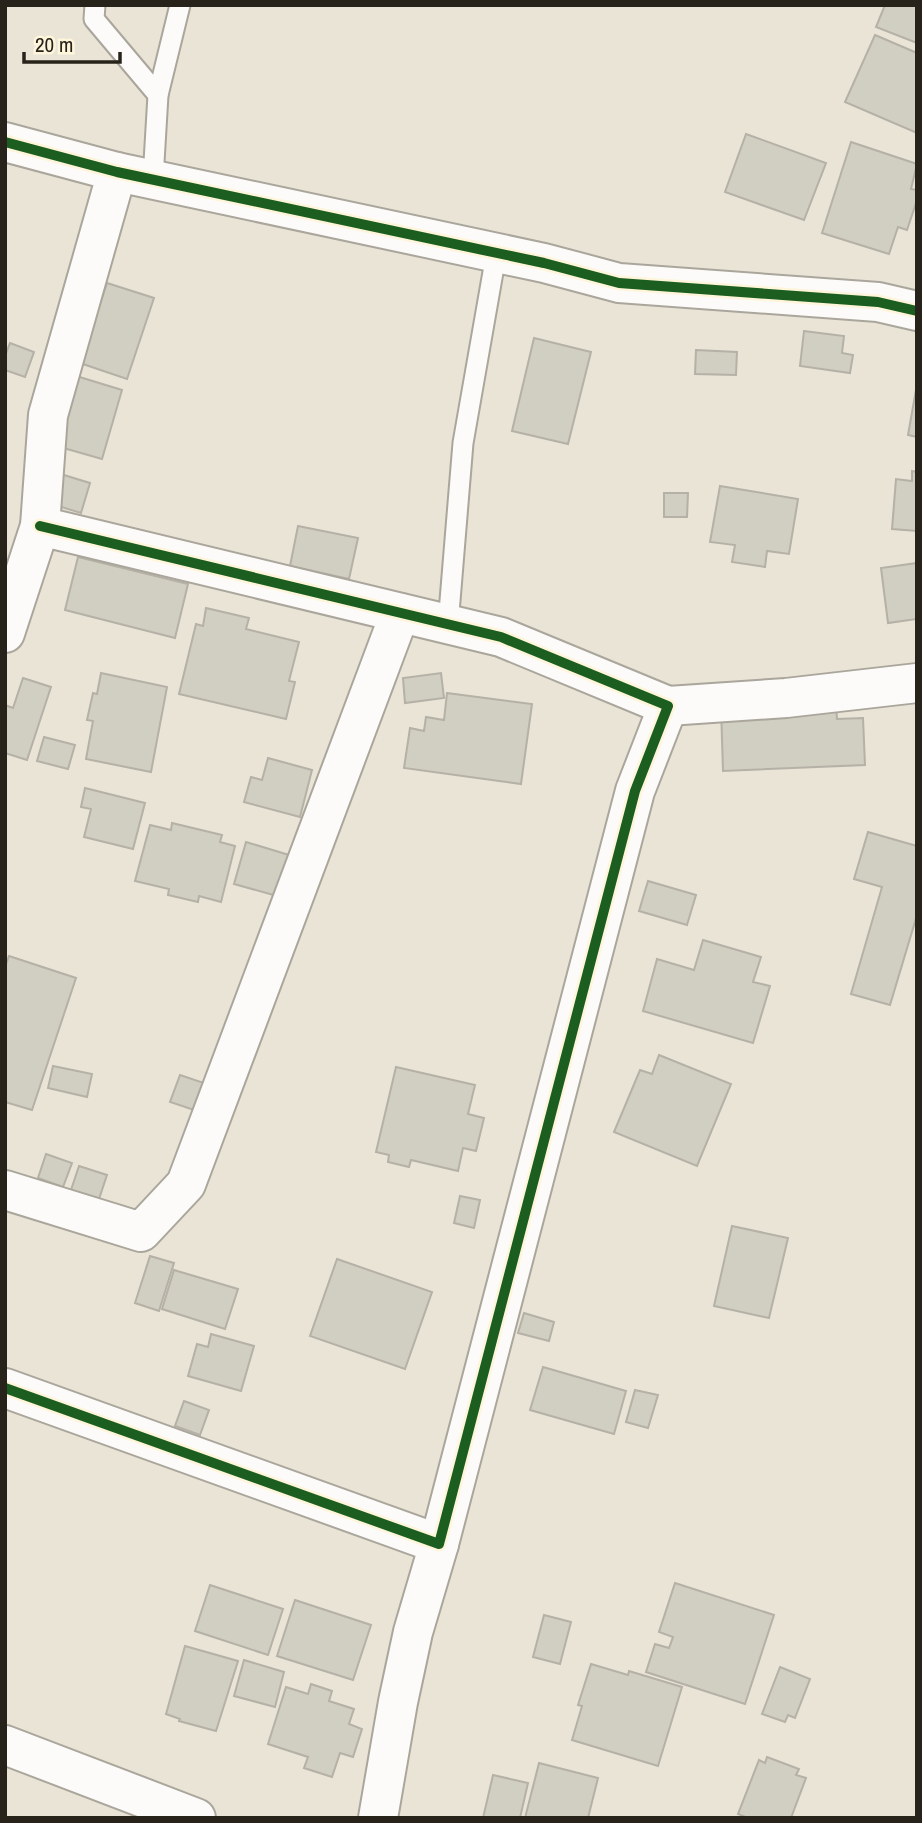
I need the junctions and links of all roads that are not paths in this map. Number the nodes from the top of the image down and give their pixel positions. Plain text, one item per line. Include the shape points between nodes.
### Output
1 (94, 5) edge
2 (180, 5) edge
3 (158, 95) junction
4 (5, 142) edge
5 (117, 172) junction
6 (153, 179) junction
7 (496, 255) junction
8 (917, 311) edge
9 (40, 526) junction
10 (400, 614) junction
11 (448, 625) junction
12 (5, 633) edge
13 (917, 683) edge
14 (668, 706) junction
15 (5, 1190) edge
16 (5, 1388) edge
17 (439, 1544) junction
18 (5, 1745) edge
19 (196, 1818) edge
20 (378, 1818) edge

1 - 3 lane via 94,19
2 - 3 lane
3 - 6 lane
4 - 5 street
5 - 6 street
5 - 9 street via 48,415
6 - 7 street
7 - 8 street via 619,283 878,302
7 - 11 lane via 463,443
9 - 10 street
9 - 12 street
10 - 11 street
10 - 15 street via 186,1184 141,1232
11 - 14 street via 501,637
13 - 14 street
14 - 17 street via 635,791
16 - 17 street
17 - 20 street via 413,1632
18 - 19 street

